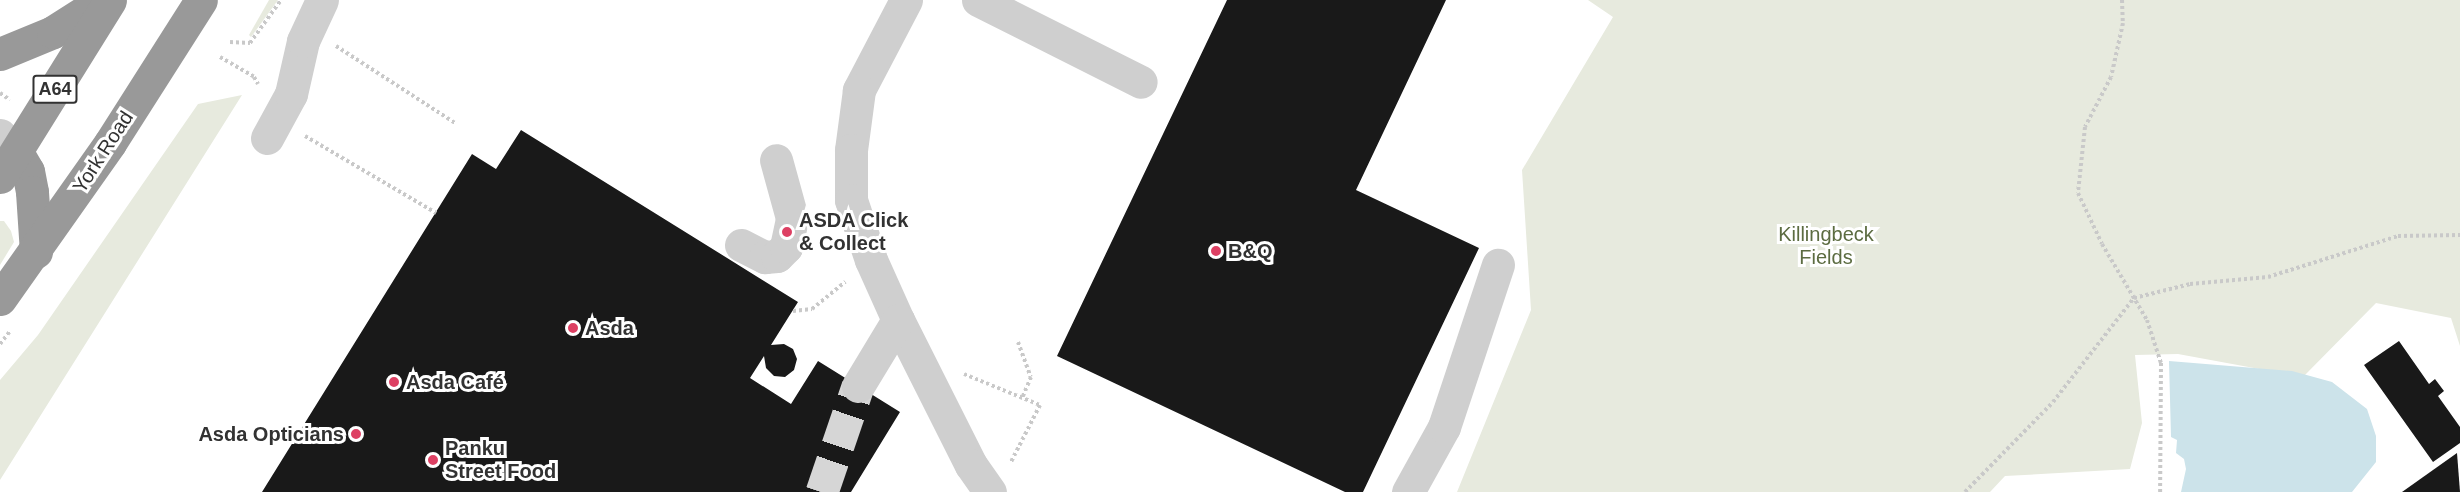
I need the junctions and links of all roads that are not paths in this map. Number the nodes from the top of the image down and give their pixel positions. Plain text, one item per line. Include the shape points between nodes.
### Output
1 (103, 0) edge
2 (110, 0) edge
3 (201, 0) edge
4 (906, 0) edge
5 (978, 0) edge
6 (315, 14) edge
7 (0, 54) edge
8 (1141, 82) dead end
9 (272, 129) road end
10 (6, 155) edge
11 (776, 160) dead end
12 (92, 168) junction
13 (0, 187) edge
14 (32, 192) junction
15 (741, 245) dead end
16 (36, 252) junction
17 (1498, 265) dead end
18 (0, 299) edge
19 (898, 320) junction
20 (858, 386) tunnel mouth
21 (990, 492) edge
22 (1408, 492) edge

1 - 7 highway via 62,28
2 - 10 highway, A64
3 - 12 highway, York Road
4 - 19 street via 859,90 851,150 852,200 871,260
5 - 8 street
6 - 9 street via 291,94
10 - 14 highway via 28,171
11 - 15 street via 792,218 786,247 777,256 765,257
12 - 14 highway
12 - 16 highway, York Road
13 - 14 highway
14 - 16 highway
16 - 18 highway, York Road
17 - 22 street via 1444,427
19 - 20 street
19 - 21 street via 971,465

